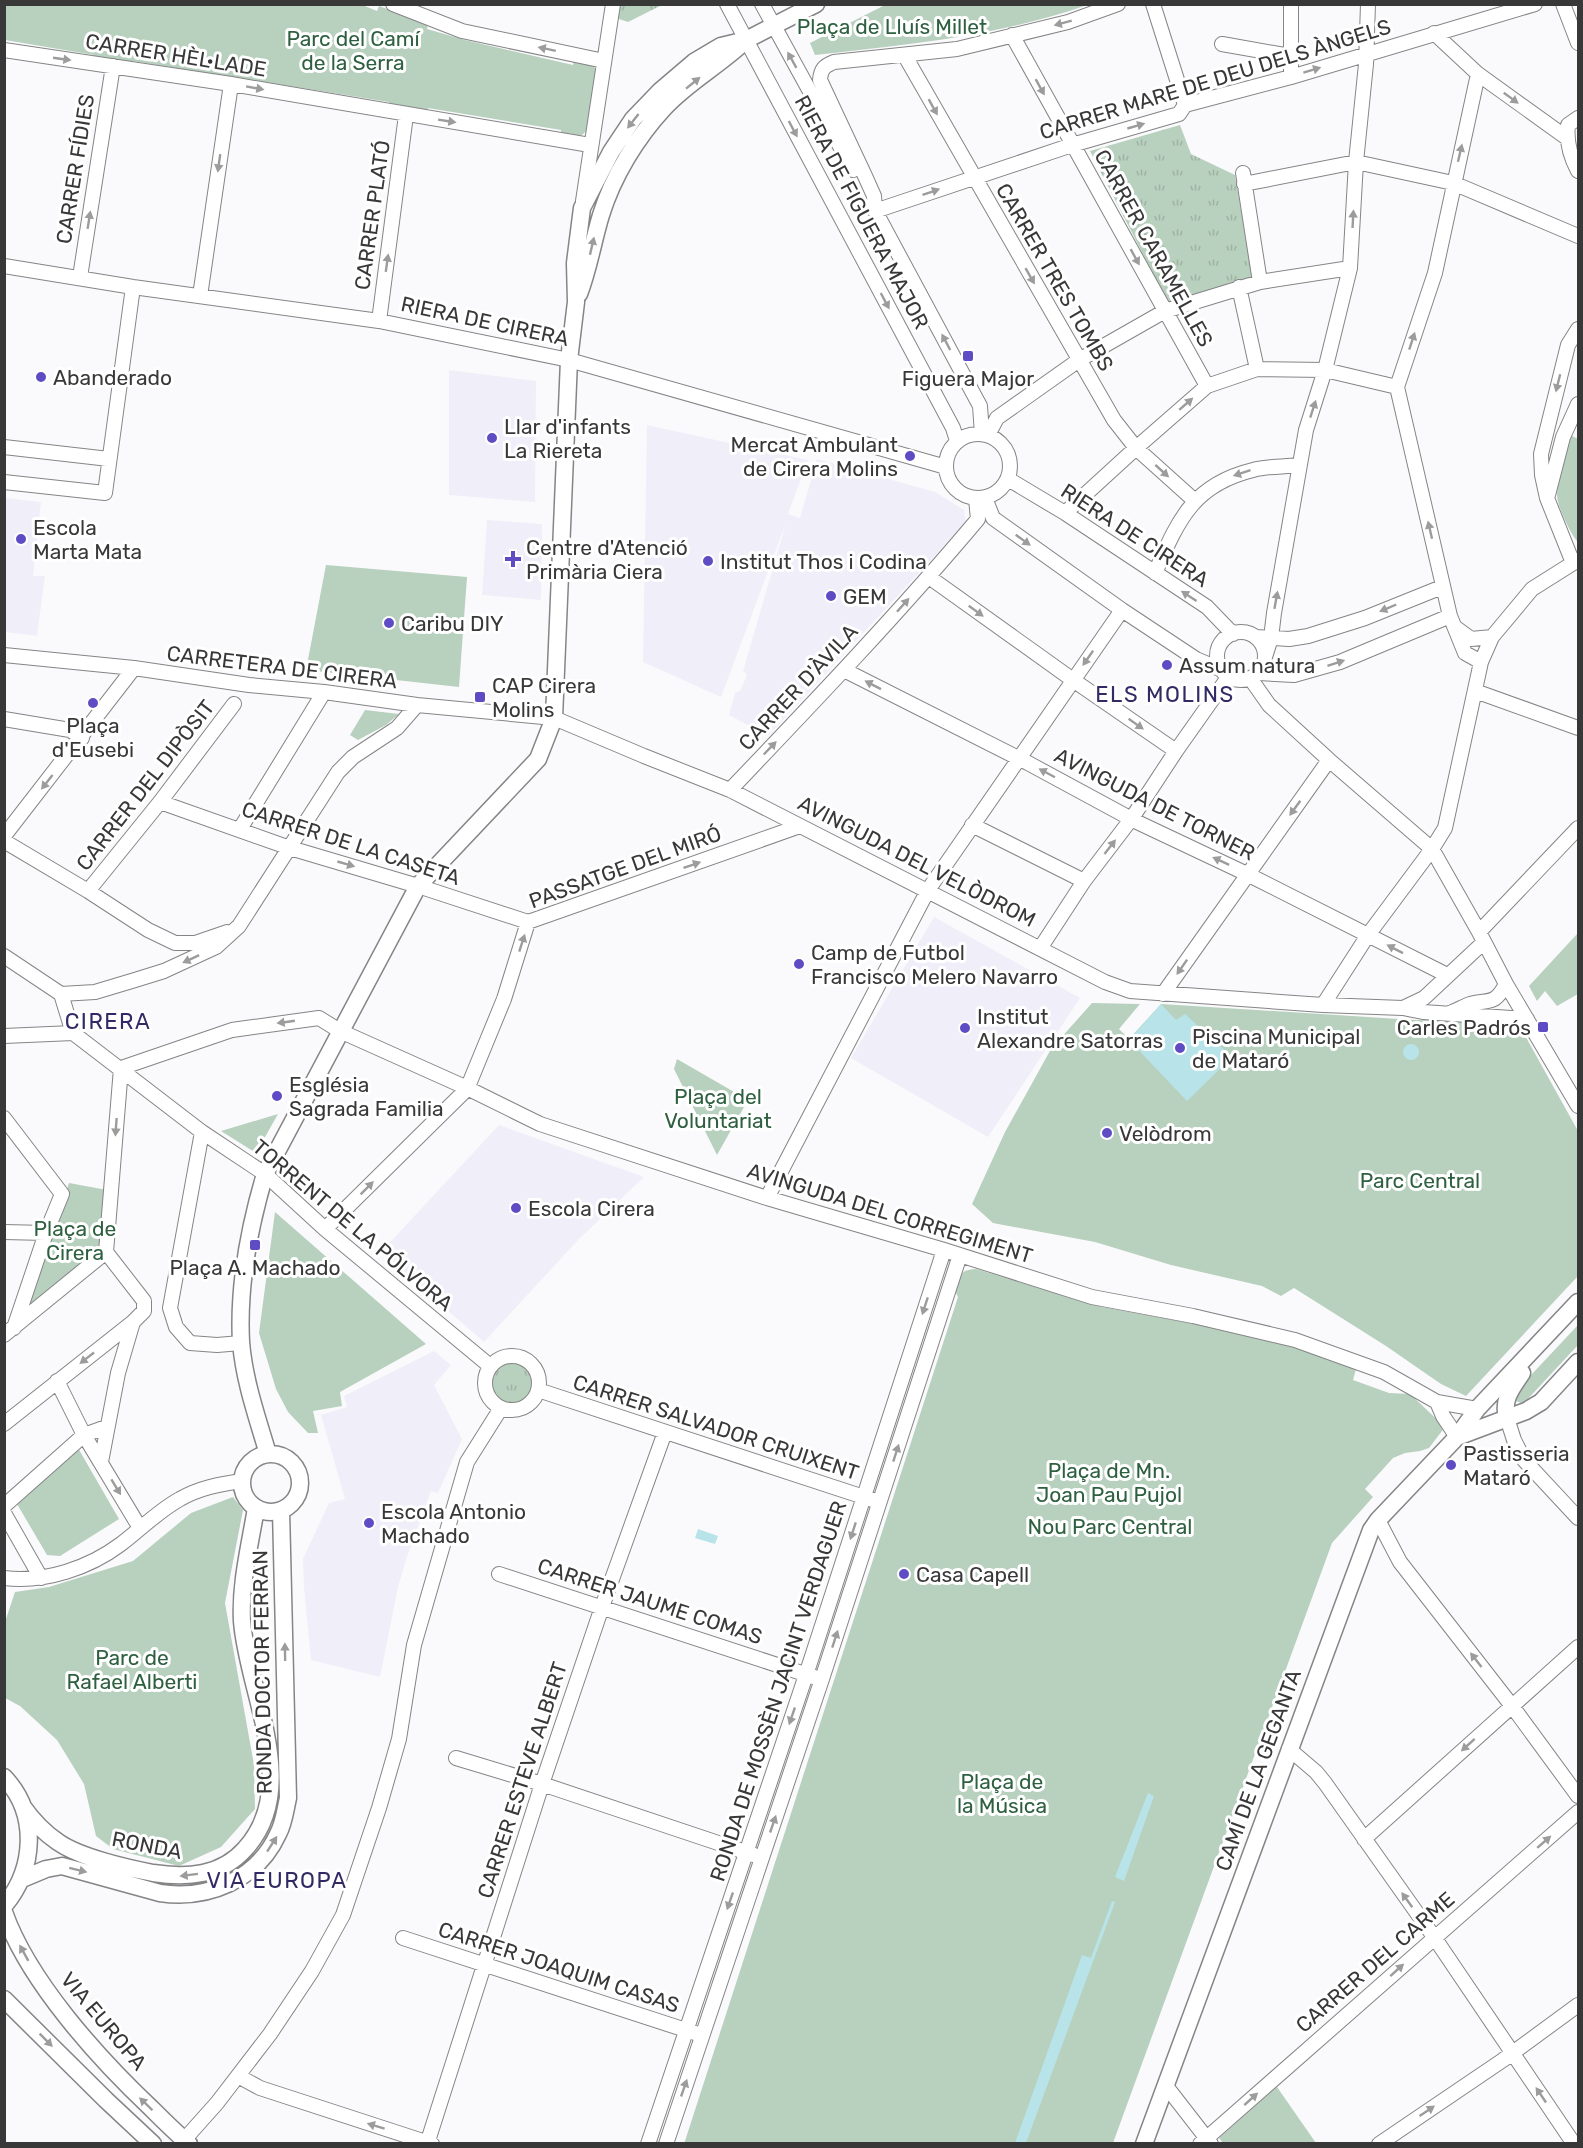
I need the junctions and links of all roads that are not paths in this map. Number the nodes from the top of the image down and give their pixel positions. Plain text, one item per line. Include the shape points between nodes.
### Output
1 (393, 4) edge
2 (613, 4) edge
3 (727, 4) edge
4 (762, 4) edge
5 (816, 4) edge
6 (1118, 4) edge
7 (1153, 4) edge
8 (1291, 4) edge
9 (1368, 4) edge
10 (1534, 4) edge
11 (1563, 4) edge
12 (409, 7) edge
13 (773, 25) junction
14 (1434, 33) junction
15 (1012, 35) junction
16 (746, 40) junction
17 (1578, 43) edge
18 (1222, 44) dead end
19 (4, 50) edge
20 (1366, 54) junction
21 (905, 56) junction
22 (1290, 57) junction
23 (604, 61) junction
24 (112, 66) junction
25 (1478, 74) junction
26 (1291, 76) junction
27 (231, 84) junction
28 (1185, 105) junction
29 (406, 115) junction
30 (1578, 118) edge
31 (1567, 138) junction
32 (590, 145) junction
33 (1072, 145) junction
34 (1356, 162) junction
35 (1578, 171) edge
36 (973, 177) junction
37 (1453, 183) junction
38 (582, 208) junction
39 (875, 211) junction
40 (1578, 236) edge
41 (4, 266) edge
42 (1350, 268) junction
43 (80, 278) junction
44 (1260, 282) junction
45 (133, 287) junction
46 (1239, 287) junction
47 (200, 296) junction
48 (576, 302) junction
49 (1165, 310) junction
50 (379, 321) junction
51 (1578, 329) edge
52 (568, 360) junction
53 (1079, 360) junction
54 (1257, 369) junction
55 (1325, 370) junction
56 (1207, 386) junction
57 (1397, 387) junction
58 (1578, 404) edge
59 (1574, 428) edge
60 (985, 434) junction
61 (957, 441) junction
62 (4, 447) edge
63 (1136, 448) junction
64 (109, 459) junction
65 (1299, 465) junction
66 (946, 467) junction
67 (1008, 479) junction
68 (4, 482) edge
69 (980, 498) junction
70 (1547, 498) junction
71 (1195, 501) junction
72 (1065, 513) junction
73 (1576, 562) edge
74 (1155, 573) junction
75 (929, 577) junction
76 (1442, 587) junction
77 (1122, 610) junction
78 (1453, 622) junction
79 (1233, 634) junction
80 (1256, 637) junction
81 (1492, 637) junction
82 (1271, 638) junction
83 (4, 655) edge
84 (1265, 657) junction
85 (1481, 662) junction
86 (134, 668) junction
87 (844, 670) junction
88 (1225, 673) junction
89 (1254, 675) junction
90 (1073, 680) junction
91 (1475, 691) junction
92 (324, 692) junction
93 (234, 704) dead end
94 (417, 705) junction
95 (554, 718) junction
96 (4, 719) edge
97 (1578, 728) edge
98 (82, 738) junction
99 (1176, 751) junction
100 (1018, 759) junction
101 (1329, 760) junction
102 (730, 790) junction
103 (160, 802) junction
104 (1132, 818) junction
105 (972, 825) junction
106 (800, 826) junction
107 (1578, 828) edge
108 (240, 829) junction
109 (4, 836) edge
110 (4, 841) edge
111 (290, 848) junction
112 (1432, 849) junction
113 (1247, 874) junction
114 (1084, 881) junction
115 (418, 886) junction
116 (928, 890) junction
117 (88, 891) junction
118 (528, 922) junction
119 (239, 926) junction
120 (1368, 935) junction
121 (1482, 937) junction
122 (1041, 947) junction
123 (4, 956) edge
124 (1447, 975) junction
125 (1506, 984) junction
126 (61, 994) junction
127 (1163, 994) junction
128 (1323, 1005) junction
129 (1403, 1008) junction
130 (1450, 1013) junction
131 (1527, 1019) junction
132 (340, 1031) junction
133 (73, 1033) junction
134 (4, 1036) edge
135 (121, 1068) junction
136 (467, 1089) junction
137 (1578, 1106) edge
138 (4, 1118) edge
139 (202, 1132) junction
140 (265, 1174) junction
141 (767, 1198) junction
142 (325, 1229) junction
143 (4, 1232) edge
144 (46, 1233) junction
145 (944, 1250) junction
146 (106, 1252) junction
147 (960, 1255) junction
148 (1578, 1302) edge
149 (1578, 1318) edge
150 (133, 1322) junction
151 (9, 1331) edge
152 (1545, 1337) junction
153 (241, 1342) junction
154 (1578, 1362) edge
155 (490, 1366) junction
156 (57, 1382) junction
157 (1513, 1386) junction
158 (538, 1390) junction
159 (1437, 1402) junction
160 (501, 1408) junction
161 (1477, 1409) junction
162 (1507, 1418) junction
163 (4, 1424) edge
164 (106, 1427) junction
165 (665, 1432) junction
166 (84, 1435) junction
167 (1457, 1437) junction
168 (268, 1454) junction
169 (101, 1462) junction
170 (242, 1481) junction
171 (864, 1498) junction
172 (880, 1502) junction
173 (4, 1506) edge
174 (256, 1508) junction
175 (281, 1510) junction
176 (4, 1513) edge
177 (1578, 1518) edge
178 (1378, 1520) junction
179 (140, 1528) junction
180 (499, 1574) dead end
181 (4, 1578) edge
182 (41, 1578) junction
183 (602, 1607) junction
184 (1578, 1647) edge
185 (806, 1675) junction
186 (822, 1679) junction
187 (1512, 1706) junction
188 (1289, 1749) junction
189 (456, 1758) dead end
190 (4, 1777) edge
191 (542, 1784) junction
192 (1578, 1796) edge
193 (23, 1807) junction
194 (1578, 1812) edge
195 (1364, 1839) junction
196 (746, 1852) junction
197 (762, 1857) junction
198 (22, 1879) junction
199 (4, 1906) edge
200 (4, 1912) edge
201 (1434, 1937) junction
202 (403, 1938) dead end
203 (484, 1964) junction
204 (4, 1999) edge
205 (1578, 2005) edge
206 (686, 2030) junction
207 (702, 2035) junction
208 (1512, 2053) junction
209 (238, 2076) junction
210 (1166, 2086) junction
211 (187, 2142) edge
212 (1206, 2142) edge
213 (429, 2143) edge
214 (153, 2144) edge
215 (648, 2144) edge
216 (666, 2144) edge
217 (1144, 2144) edge
218 (1379, 2144) edge
219 (1574, 2144) edge

1 - 12 street
2 - 23 street
3 - 16 street, RIERA DE FIGUERA MAJOR
4 - 13 street, RIERA DE FIGUERA MAJOR
5 - 13 street
6 -> 15 street via 1068,22
7 - 28 street
8 - 22 street
9 - 20 street
10 - 14 street, CARRER MARE DE DEU DELS ÀNGELS
11 - 17 street
23 -> 12 street via 462,31
13 - 16 street
39 -> 13 street, RIERA DE FIGUERA MAJOR
14 - 20 street, CARRER MARE DE DEU DELS ÀNGELS
14 - 25 street
15 - 21 street via 957,49
15 -> 33 street, CARRER CARAMELLES
16 -> 38 street via 721,46 694,62 660,91 633,119
48 -> 16 street via 602,211 640,139 664,108
16 -> 61 street, RIERA DE FIGUERA MAJOR
18 - 22 street
19 -> 24 street, CARRER HÈL·LADE
26 -> 20 street, CARRER MARE DE DEU DELS ÀNGELS
20 - 34 street
21 -> 36 street, CARRER TRES TOMBS
21 - 39 street via 834,62 821,71 820,80 874,196
22 - 26 street
23 - 32 street
24 - 27 street, CARRER HÈL·LADE
43 -> 24 street, CARRER FÍDIES
25 -> 31 street
37 -> 25 street
26 - 28 street, CARRER MARE DE DEU DELS ÀNGELS
27 -> 29 street, CARRER HÈL·LADE
27 -> 47 street
33 -> 28 street, CARRER MARE DE DEU DELS ÀNGELS via 1179,114
29 -> 32 street, CARRER HÈL·LADE
50 -> 29 street, CARRER PLATÓ
30 - 31 street via 1568,125
31 - 35 street
32 - 38 street
33 - 36 street, CARRER MARE DE DEU DELS ÀNGELS
33 -> 49 street, CARRER CARAMELLES
34 - 37 street
42 -> 34 street
34 - 44 street via 1243,179
39 -> 36 street, CARRER MARE DE DEU DELS ÀNGELS
36 -> 53 street, CARRER TRES TOMBS
37 - 40 street
57 -> 37 street via 1434,273
38 - 48 street via 575,263
60 -> 39 street, RIERA DE FIGUERA MAJOR via 980,406
41 - 43 street, RIERA DE CIRERA
42 - 44 street
42 - 55 street
43 - 45 street, RIERA DE CIRERA
44 - 46 street
45 - 47 street, RIERA DE CIRERA
45 - 64 street
46 - 49 street
46 - 54 street
47 - 50 street, RIERA DE CIRERA
48 - 52 street
49 - 53 street
49 - 56 street, CARRER CARAMELLES
50 - 52 street, RIERA DE CIRERA
51 -> 70 street via 1568,345 1541,454
52 - 66 street, RIERA DE CIRERA
52 - 95 street
53 - 60 street via 997,418
53 - 63 street, CARRER TRES TOMBS via 1114,420
54 - 55 street
54 - 56 street
55 - 57 street
65 -> 55 street
63 -> 56 street
76 -> 57 street
58 - 59 street
59 - 70 street via 1563,437
60 - 61 street via 967,435
60 - 67 street via 1005,448 1010,458
61 - 66 street via 948,453
62 - 64 street
63 -> 71 street, CARRER TRES TOMBS
63 - 72 street
64 - 68 street via 105,493
65 -> 71 street via 1255,469 1222,480
82 -> 65 street
66 - 69 street via 951,485 958,492
67 - 69 street via 999,491
67 - 72 street, RIERA DE CIRERA
69 - 75 street, CARRER D'ÀVILA via 978,519
69 -> 77 street via 993,518
70 - 73 street
71 - 74 street via 1181,517
72 - 74 street, RIERA DE CIRERA
73 - 81 street via 1532,589
79 -> 74 street, RIERA DE CIRERA via 1207,607
87 -> 75 street, CARRER D'ÀVILA
75 -> 90 street
76 - 78 street
76 -> 82 street via 1308,636
77 - 88 street via 1196,659
77 -> 90 street
78 - 81 street via 1471,639
78 - 85 street via 1465,653
89 -> 78 street via 1294,675
79 - 80 street via 1249,633
79 - 88 street via 1221,644 1217,656
80 - 82 street
80 - 84 street
81 - 85 street
82 - 84 street
83 - 86 street, CARRETERA DE CIRERA
84 - 89 street
85 - 91 street
86 - 92 street, CARRETERA DE CIRERA
86 - 98 street
100 -> 87 street, AVINGUDA DE TORNER
102 -> 87 street, CARRER D'ÀVILA
88 - 89 street via 1236,679
88 - 99 street
89 - 101 street via 1269,705
90 -> 99 street
90 - 100 street
91 - 97 street
91 - 112 street via 1445,828
92 - 94 street, CARRETERA DE CIRERA
92 - 108 street
93 - 103 street, CARRER DEL DIPÒSIT
94 - 95 street, CARRETERA DE CIRERA
94 - 111 street via 397,728 353,757 338,772
95 - 102 street, AVINGUDA DEL VELÒDROM
95 - 115 street via 538,759
96 - 98 street via 70,730
98 -> 109 street
99 - 104 street
104 -> 100 street, AVINGUDA DE TORNER
100 - 105 street
101 - 112 street
101 -> 113 street
102 - 106 street, AVINGUDA DEL VELÒDROM
103 - 108 street, CARRER DE LA CASETA
103 - 117 street, CARRER DEL DIPÒSIT
113 -> 104 street, AVINGUDA DE TORNER
114 -> 104 street
105 - 114 street
105 - 116 street
106 - 116 street, AVINGUDA DEL VELÒDROM
118 -> 106 street, PASSATGE DEL MIRÓ
107 - 121 street
108 - 111 street, CARRER DE LA CASETA
110 - 117 street
111 -> 115 street, CARRER DE LA CASETA
111 - 119 street
112 - 120 street
112 - 121 street
113 - 120 street, AVINGUDA DE TORNER
113 -> 127 street
114 - 122 street
115 - 118 street, CARRER DE LA CASETA
115 - 132 street
116 - 122 street, AVINGUDA DEL VELÒDROM
116 - 141 street
117 - 119 street via 175,943 195,943
136 -> 118 street, PASSATGE DEL MIRÓ via 504,999
119 -> 126 street via 216,947 164,971 95,992
124 -> 120 street, AVINGUDA DE TORNER
120 - 128 street
121 - 124 street
121 - 125 street
122 - 127 street, AVINGUDA DEL VELÒDROM via 1105,982 1130,991
123 - 126 street
124 - 129 street via 1424,998
125 - 130 street, AVINGUDA DEL VELÒDROM via 1493,1001 1471,1004
125 - 131 street
126 - 133 street
127 - 128 street, AVINGUDA DEL VELÒDROM
128 - 129 street, AVINGUDA DEL VELÒDROM
129 - 130 street, AVINGUDA DEL VELÒDROM
130 - 131 street, AVINGUDA DEL VELÒDROM
131 - 137 street
132 -> 135 street, AVINGUDA DEL CORREGIMENT via 319,1018 232,1030
132 - 136 street, AVINGUDA DEL CORREGIMENT
132 - 140 street
133 - 134 street
133 - 135 street, TORRENT DE LA PÓLVORA
135 - 139 street, TORRENT DE LA PÓLVORA
135 -> 146 street
136 - 141 street, AVINGUDA DEL CORREGIMENT via 540,1124
142 -> 136 street
138 - 144 street via 62,1194
139 - 140 street, TORRENT DE LA PÓLVORA
139 - 153 street via 170,1308 176,1327 190,1343
140 - 142 street, TORRENT DE LA PÓLVORA
140 - 153 street via 245,1261
141 - 145 street, AVINGUDA DEL CORREGIMENT
142 - 155 street, TORRENT DE LA PÓLVORA
143 - 144 street
144 - 151 street
145 - 147 street, AVINGUDA DEL CORREGIMENT
145 -> 171 street, RONDA DE MOSSÈN JACINT VERDAGUER
146 - 150 street via 144,1301 144,1311
146 - 151 street
147 - 159 street, AVINGUDA DEL CORREGIMENT via 1092,1298 1295,1340 1384,1372
172 -> 147 street, RONDA DE MOSSÈN JACINT VERDAGUER
148 - 152 street
149 - 157 street
150 -> 156 street
150 - 164 street
152 - 157 street
152 - 161 street, CAMÍ DE LA GEGANTA
153 - 168 street via 250,1394
154 - 162 street via 1541,1401
155 - 158 street via 506,1356 524,1358 537,1372
155 - 160 street via 485,1390
156 - 163 street
156 - 166 street
157 - 162 street via 1504,1408
158 - 160 street via 528,1406
158 - 165 street, CARRER SALVADOR CRUIXENT
159 - 161 street, AVINGUDA DEL CORREGIMENT
159 - 167 street
160 - 209 street via 467,1462 414,1645 399,1739 343,1915 312,1971
161 - 167 street, CAMÍ DE LA GEGANTA
162 - 167 street
162 - 177 street via 1524,1460
164 - 166 street
164 - 169 street
165 - 171 street, CARRER SALVADOR CRUIXENT
165 - 183 street, CARRER ESTEVE ALBERT
166 - 169 street
166 - 173 street
167 - 178 street, CAMÍ DE LA GEGANTA
168 - 170 street via 253,1460
168 - 175 street via 286,1457 298,1472 299,1493 294,1502
169 -> 179 street
170 - 174 street via 246,1499
170 - 179 street via 190,1493
171 - 172 street, CARRER SALVADOR CRUIXENT
171 -> 185 street, RONDA DE MOSSÈN JACINT VERDAGUER
186 -> 172 street, RONDA DE MOSSÈN JACINT VERDAGUER
174 - 175 street via 268,1512
174 -> 193 street, RONDA via 242,1620 265,1734 271,1793 261,1828 252,1841 238,1856 210,1872 177,1876 123,1866 71,1850 35,1824
198 -> 175 street, RONDA DOCTOR FERRAN via 62,1866 160,1893 195,1894 236,1880 268,1850 284,1820 288,1798
176 - 182 street
187 -> 178 street via 1400,1562
178 - 188 street, CAMÍ DE LA GEGANTA
179 - 182 street via 83,1566
180 - 183 street, CARRER JAUME COMAS
181 - 182 street
183 - 185 street, CARRER JAUME COMAS
183 - 191 street, CARRER ESTEVE ALBERT
184 - 187 street
185 - 186 street, CARRER JAUME COMAS
185 -> 196 street, RONDA DE MOSSÈN JACINT VERDAGUER
197 -> 186 street, RONDA DE MOSSÈN JACINT VERDAGUER
187 - 192 street
187 -> 195 street
188 - 195 street via 1321,1777
188 - 210 street, CAMÍ DE LA GEGANTA
189 - 191 street
190 - 193 street
191 - 196 street
191 - 203 street, CARRER ESTEVE ALBERT
193 - 198 street via 30,1843
201 -> 194 street, CARRER DEL CARME
201 -> 195 street
196 - 197 street
196 -> 206 street, RONDA DE MOSSÈN JACINT VERDAGUER
197 - 207 street, RONDA DE MOSSÈN JACINT VERDAGUER
198 - 199 street
211 -> 200 street, VIA EUROPA via 125,2084 73,2024 32,1968
201 - 208 street
212 -> 201 street, CARRER DEL CARME
202 - 203 street, CARRER JOAQUIM CASAS
203 - 206 street, CARRER JOAQUIM CASAS
203 - 213 street, CARRER ESTEVE ALBERT
204 -> 214 street
205 - 208 street
206 - 207 street, CARRER JOAQUIM CASAS
206 - 215 street, RONDA DE MOSSÈN JACINT VERDAGUER
216 -> 207 street, RONDA DE MOSSÈN JACINT VERDAGUER
218 -> 208 street
219 -> 208 street
209 - 211 street
213 -> 209 street via 260,2088
210 - 212 street
210 - 217 street, CAMÍ DE LA GEGANTA

